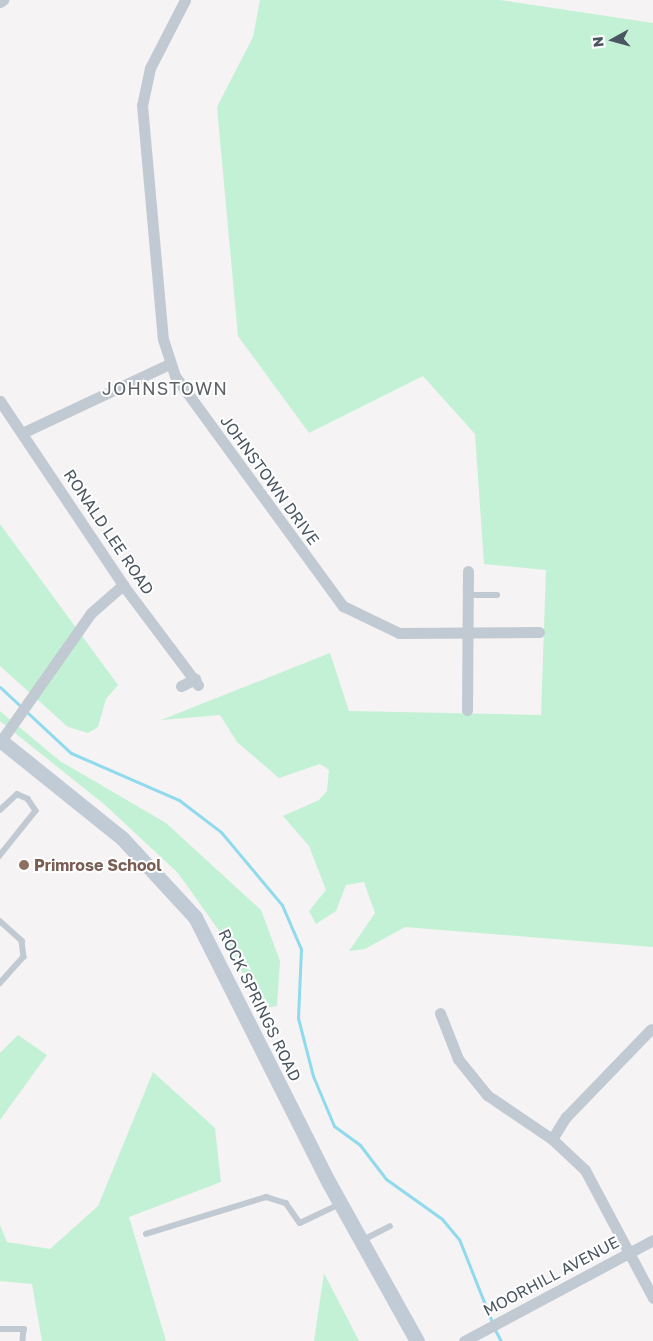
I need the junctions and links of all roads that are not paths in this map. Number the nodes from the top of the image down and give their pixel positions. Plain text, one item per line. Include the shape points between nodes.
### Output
1 (185, 0) edge
2 (169, 364) junction
3 (0, 401) edge
4 (22, 433) junction
5 (468, 571) dead end
6 (123, 585) junction
7 (468, 595) junction
8 (497, 595) dead end
9 (466, 632) junction
10 (539, 632) dead end
11 (181, 686) dead end
12 (467, 710) dead end
13 (0, 741) edge
14 (0, 810) edge
15 (0, 856) edge
16 (0, 921) edge
17 (0, 984) edge
18 (440, 1013) dead end
19 (650, 1029) dead end
20 (552, 1139) junction
21 (340, 1204) junction
22 (390, 1226) dead end
23 (146, 1234) dead end
24 (653, 1240) edge
25 (361, 1241) junction
26 (629, 1253) junction
27 (653, 1298) edge
28 (0, 1329) edge
29 (23, 1341) edge
30 (417, 1341) edge
31 (464, 1341) edge

1 - 2 street, JOHNSTOWN DRIVE via 150,68 142,105 163,339
2 - 4 street
2 - 9 street, JOHNSTOWN DRIVE via 343,606 399,633
3 - 4 street, RONALD LEE ROAD
4 - 6 street, RONALD LEE ROAD
5 - 7 street
6 - 11 street, RONALD LEE ROAD via 196,682
6 - 13 street via 91,613
7 - 8 lane
7 - 9 street
9 - 10 street, JOHNSTOWN DRIVE
9 - 12 street
13 - 21 street, ROCK SPRINGS ROAD via 122,838 195,917
14 - 15 lane via 17,794 28,799 36,811
16 - 17 lane via 22,942 24,957
18 - 20 street via 458,1059 487,1095
19 - 20 street via 566,1117
20 - 26 street via 585,1170
21 - 23 lane via 300,1222 286,1203 266,1197
21 - 25 street, ROCK SPRINGS ROAD
22 - 25 lane
24 - 26 street, MOORHILL AVENUE
25 - 30 street, ROCK SPRINGS ROAD
26 - 27 street
26 - 31 street, MOORHILL AVENUE
28 - 29 lane via 24,1329

